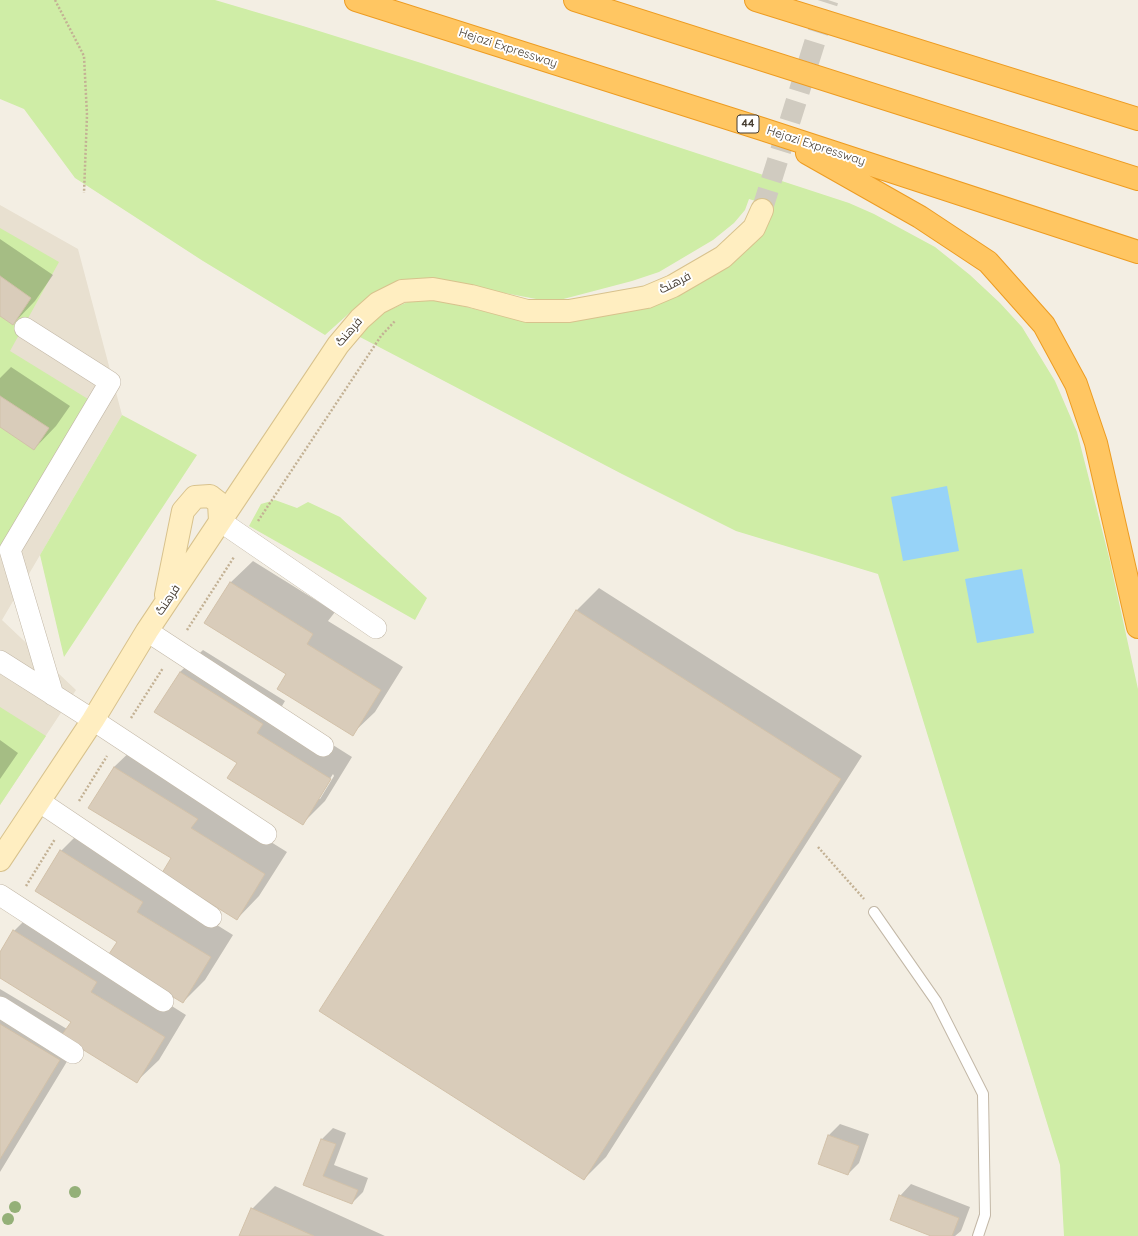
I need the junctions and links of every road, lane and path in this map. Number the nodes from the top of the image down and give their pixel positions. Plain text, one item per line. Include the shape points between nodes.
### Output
1 (55, 0) edge
2 (356, 0) edge
3 (575, 0) edge
4 (756, 0) edge
5 (1138, 118) edge
6 (762, 128) junction
7 (1138, 178) edge
8 (84, 193) dead end
9 (762, 210) tunnel mouth
10 (1138, 252) edge
11 (400, 316) dead end
12 (25, 328) dead end
13 (220, 521) junction
14 (246, 539) junction
15 (164, 606) junction
16 (1138, 627) edge
17 (376, 628) dead end
18 (147, 631) junction
19 (175, 649) junction
20 (0, 661) edge
21 (53, 695) junction
22 (93, 720) junction
23 (120, 737) junction
24 (323, 746) dead end
25 (40, 802) junction
26 (67, 820) junction
27 (266, 834) dead end
28 (818, 847) dead end
29 (0, 860) edge
30 (7, 900) edge
31 (874, 912) joint
32 (212, 917) dead end
33 (164, 1001) dead end
34 (0, 1007) edge
35 (73, 1053) dead end
36 (978, 1236) edge

1 - 8 path via 84,56 87,115
2 - 6 highway, Hejazi Expressway / 44
3 - 7 highway
4 - 5 highway
6 - 10 highway, Hejazi Expressway / 44
6 - 16 highway via 920,217 988,262 1044,325 1076,384 1096,443
9 - 13 street, فرهنگ via 754,228 723,257 673,286 647,297 569,311 527,311 433,289 402,291 378,303 338,345
11 - 14 path via 372,349
12 - 21 street via 110,382 10,550
13 - 14 street
13 - 15 street, فرهنگ
13 - 15 street via 219,503 210,496 195,497 183,511
14 - 17 street
14 - 19 path
15 - 18 street, فرهنگ
18 - 19 street
18 - 22 street, فرهنگ
19 - 23 path
19 - 24 street
20 - 21 street
21 - 22 street
22 - 23 street
22 - 25 street, فرهنگ
23 - 26 path
23 - 27 street
25 - 26 street
25 - 29 street, فرهنگ
26 - 30 path
26 - 32 street
28 - 31 path
30 - 33 street
31 - 36 lane via 936,1001 983,1094 986,1215
34 - 35 street

